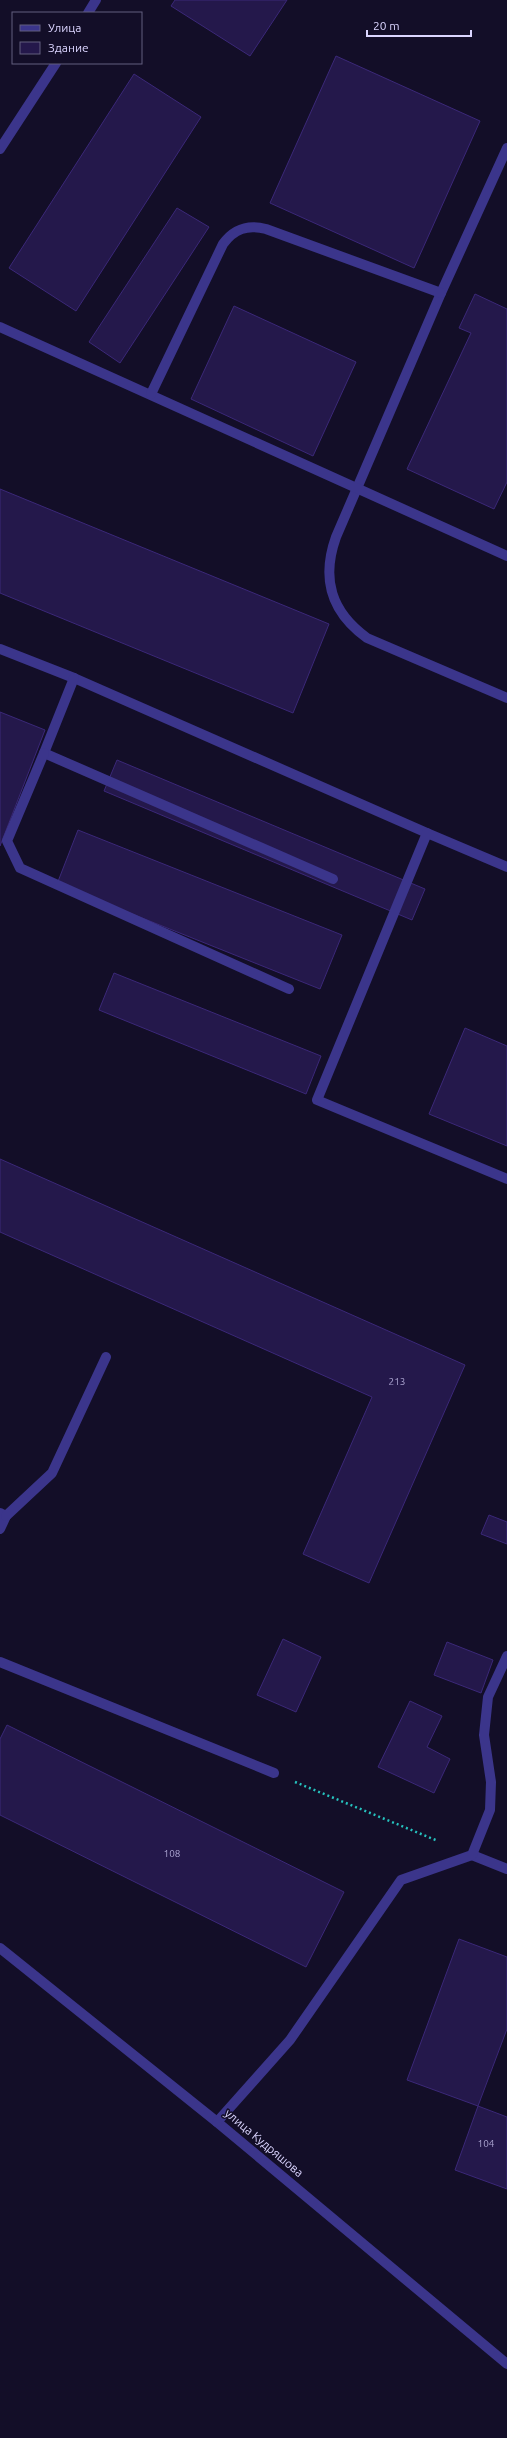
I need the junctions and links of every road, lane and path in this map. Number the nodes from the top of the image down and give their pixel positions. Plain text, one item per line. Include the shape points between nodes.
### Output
1 (96, 0) edge
2 (89, 12) edge
3 (55, 64) edge
4 (507, 148) edge
5 (0, 149) edge
6 (441, 293) junction
7 (0, 327) edge
8 (151, 394) junction
9 (357, 489) junction
10 (507, 556) edge
11 (0, 650) edge
12 (74, 678) junction
13 (507, 698) edge
14 (44, 753) junction
15 (427, 833) junction
16 (507, 867) edge
17 (334, 879) dead end
18 (289, 989) dead end
19 (507, 1180) edge
20 (106, 1357) dead end
21 (3, 1515) edge
22 (0, 1529) edge
23 (507, 1656) edge
24 (0, 1662) edge
25 (274, 1773) joint
26 (472, 1855) junction
27 (507, 1869) edge
28 (0, 1948) edge
29 (217, 2122) junction
30 (507, 2364) edge

1 - 2 street
3 - 5 street
4 - 6 street
6 - 8 street via 266,229 256,226 236,230 223,244
6 - 9 street
7 - 8 street
8 - 9 street
9 - 10 street
9 - 13 street via 336,537 328,565 332,593 345,619 368,638
11 - 12 street
12 - 14 street
12 - 15 street
14 - 17 street
14 - 18 street via 7,841 20,868
15 - 16 street
15 - 19 street via 317,1100
20 - 21 street via 52,1473
21 - 22 street
23 - 26 street via 488,1697 484,1735 491,1782 490,1810
24 - 25 street
25 - 26 path
26 - 27 street
26 - 29 street via 401,1880 290,2040
28 - 29 street, улица Кудряшова
29 - 30 street, улица Кудряшова

